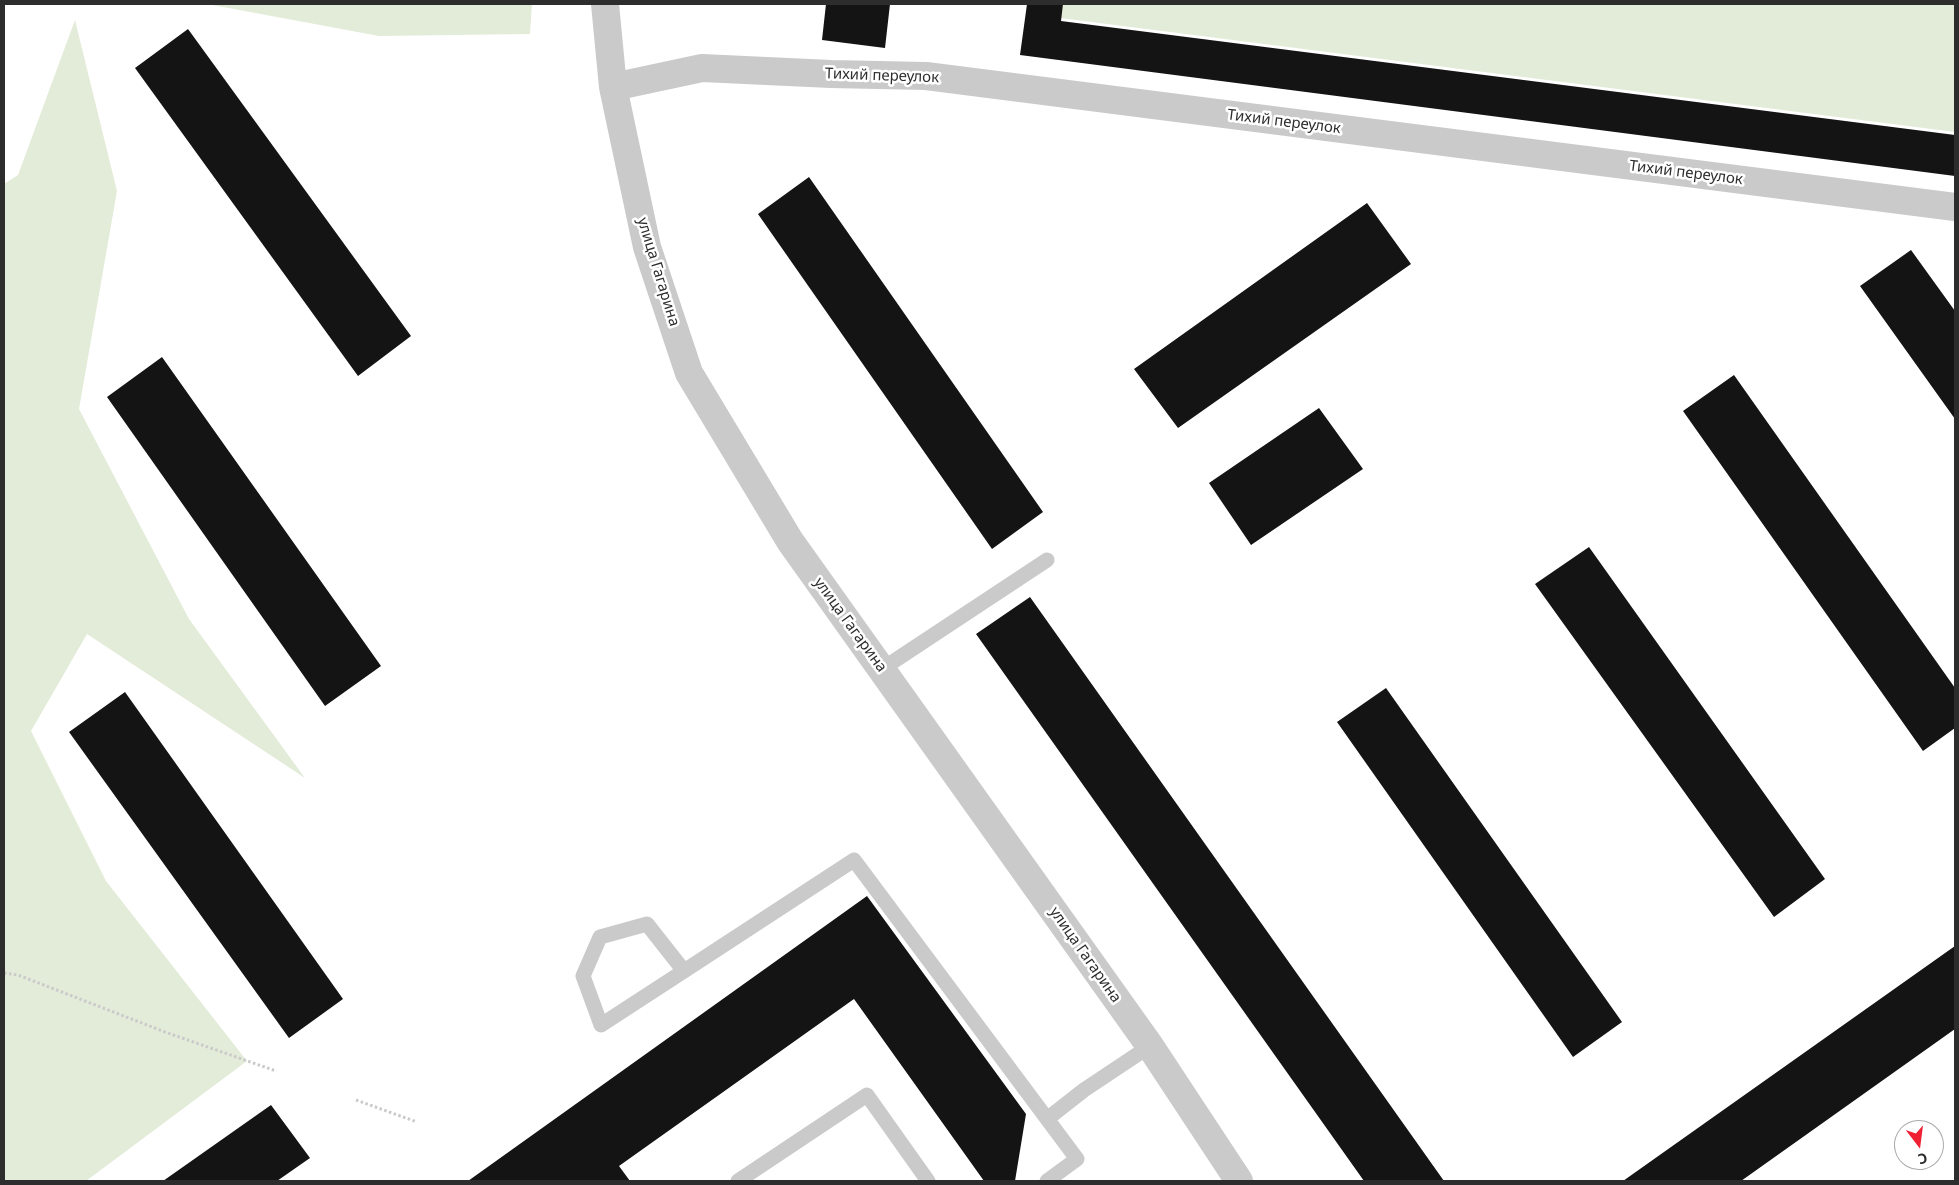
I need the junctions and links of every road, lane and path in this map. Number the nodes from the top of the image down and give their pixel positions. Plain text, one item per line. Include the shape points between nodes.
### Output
1 (605, 4) edge
2 (613, 87) junction
3 (1955, 207) edge
4 (1047, 560) dead end
5 (882, 669) junction
6 (684, 971) junction
7 (4, 973) edge
8 (1150, 1046) junction
9 (276, 1071) dead end
10 (356, 1100) dead end
11 (1047, 1119) junction
12 (417, 1122) dead end
13 (738, 1181) edge
14 (928, 1181) edge
15 (1046, 1181) edge
16 (1238, 1181) edge

1 - 2 street, улица Гагарина
2 - 3 street, Тихий переулок via 702,68 926,76
2 - 5 street, улица Гагарина via 647,246 690,373 790,541
4 - 5 lane
5 - 8 street, улица Гагарина
6 - 6 lane via 602,1025 583,976 600,937 647,924
6 - 11 lane via 854,860
7 - 9 path via 18,975
8 - 11 lane
8 - 16 street, улица Гагарина
10 - 12 path
11 - 15 lane via 1077,1159
13 - 14 lane via 867,1095

